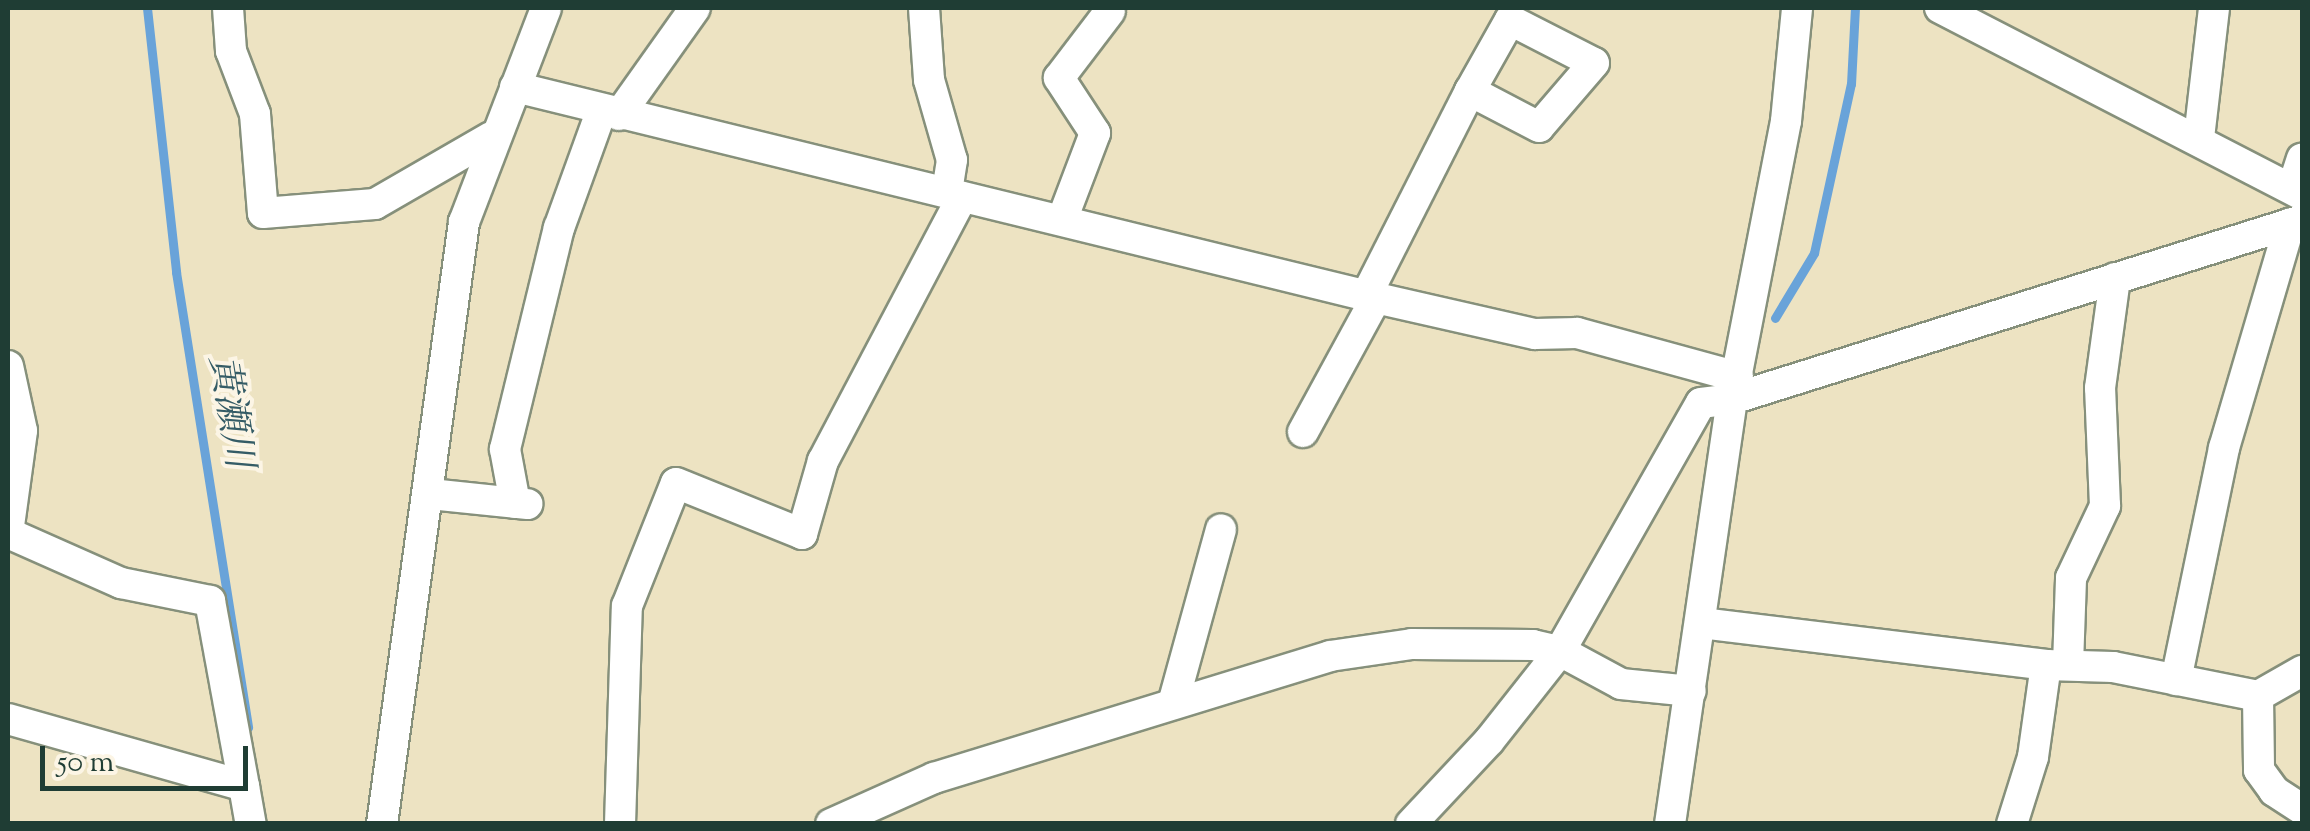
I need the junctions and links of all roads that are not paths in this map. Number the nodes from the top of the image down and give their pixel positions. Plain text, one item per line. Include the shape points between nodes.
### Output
1 (228, 8) edge
2 (546, 8) edge
3 (695, 8) edge
4 (924, 8) edge
5 (1797, 8) edge
6 (1940, 8) edge
7 (2214, 8) edge
8 (1110, 10) dead end
9 (515, 87) junction
10 (1470, 92) dead end
11 (610, 114) junction
12 (492, 136) junction
13 (2199, 138) junction
14 (2302, 158) edge
15 (2297, 192) edge
16 (954, 194) junction
17 (1062, 220) junction
18 (2296, 222) edge
19 (2114, 278) junction
20 (1371, 297) junction
21 (8, 366) edge
22 (1735, 388) junction
23 (1303, 432) dead end
24 (430, 494) junction
25 (1221, 529) dead end
26 (1701, 623) junction
27 (1560, 651) junction
28 (2057, 665) junction
29 (2302, 671) edge
30 (2176, 680) junction
31 (1691, 690) junction
32 (2258, 696) junction
33 (1174, 700) junction
34 (8, 720) edge
35 (244, 786) junction
36 (2302, 808) edge
37 (251, 824) edge
38 (382, 824) edge
39 (620, 824) edge
40 (831, 824) edge
41 (1411, 824) edge
42 (1670, 824) edge
43 (2012, 824) edge

1 - 12 street via 232,51 255,114 263,213 375,204
2 - 9 street
3 - 11 street
4 - 16 street via 928,80 952,160
5 - 22 street via 1786,121
6 - 13 street
7 - 13 street
8 - 17 street via 1059,78 1095,133
9 - 11 street
9 - 12 street
10 - 20 street
11 - 16 street
11 - 24 street via 559,228 505,449 521,503
12 - 24 street via 464,222
13 - 15 street
14 - 15 street
16 - 17 street
16 - 39 street via 823,461 802,534 676,483 627,606
17 - 20 street
18 - 19 street
18 - 30 street via 2224,448
19 - 22 street
19 - 28 street via 2100,388 2105,506 2071,578
20 - 22 street via 1535,334 1577,333
20 - 23 street
21 - 35 street via 22,431 8,533 121,583 210,601
22 - 26 street
22 - 27 street via 1701,403
24 - 38 street
25 - 33 street
26 - 28 street
26 - 31 street
27 - 31 street via 1621,684
27 - 33 street via 1412,644 1330,656
27 - 41 street via 1489,742
28 - 30 street
28 - 43 street
29 - 32 street
30 - 32 street
31 - 42 street
32 - 36 street via 2259,770 2274,790
33 - 40 street via 934,778
34 - 35 street
35 - 37 street

